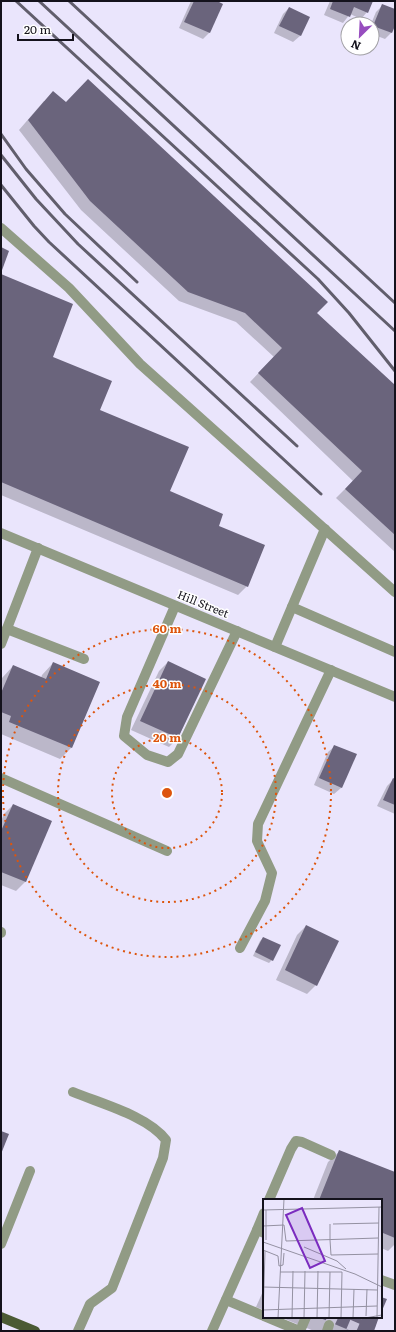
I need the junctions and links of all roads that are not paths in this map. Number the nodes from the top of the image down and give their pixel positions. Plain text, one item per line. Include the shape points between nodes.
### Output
1 (1, 228) edge
2 (325, 529) junction
3 (1, 533) edge
4 (38, 548) junction
5 (395, 592) edge
6 (175, 606) junction
7 (292, 607) junction
8 (7, 629) junction
9 (237, 631) junction
10 (1, 644) edge
11 (275, 647) junction
12 (395, 652) edge
13 (84, 659) dead end
14 (331, 670) junction
15 (395, 697) edge
16 (1, 778) edge
17 (167, 851) dead end
18 (240, 948) dead end
19 (73, 1092) dead end
20 (331, 1155) dead end
21 (30, 1171) dead end
22 (269, 1199) edge
23 (263, 1217) edge
24 (4, 1227) edge
25 (260, 1231) edge
26 (1, 1244) edge
27 (382, 1280) edge
28 (395, 1285) edge
29 (226, 1300) junction
30 (263, 1315) edge
31 (1, 1317) edge
32 (306, 1318) edge
33 (281, 1320) edge
34 (35, 1331) edge
35 (78, 1331) edge
36 (212, 1331) edge

1 - 2 street via 69,288 140,364
2 - 5 street
2 - 7 street
3 - 4 street, Hill Street
4 - 6 street, Hill Street
4 - 8 street
6 - 9 street, Hill Street
6 - 9 street via 127,717 124,736 147,755 168,762 178,754
7 - 11 street
7 - 12 street
8 - 10 street
8 - 13 street
9 - 11 street, Hill Street
11 - 14 street, Hill Street
14 - 15 street, Hill Street
14 - 18 street via 258,824 257,841 272,873 265,900
16 - 17 street
19 - 35 street via 143,1120 161,1133 166,1140 163,1158 112,1288 90,1304
20 - 22 street via 302,1142 296,1142
21 - 24 street
23 - 25 street
24 - 26 street
25 - 29 street
27 - 28 street
29 - 30 street
29 - 36 street
31 - 34 main road
32 - 33 street via 300,1331

